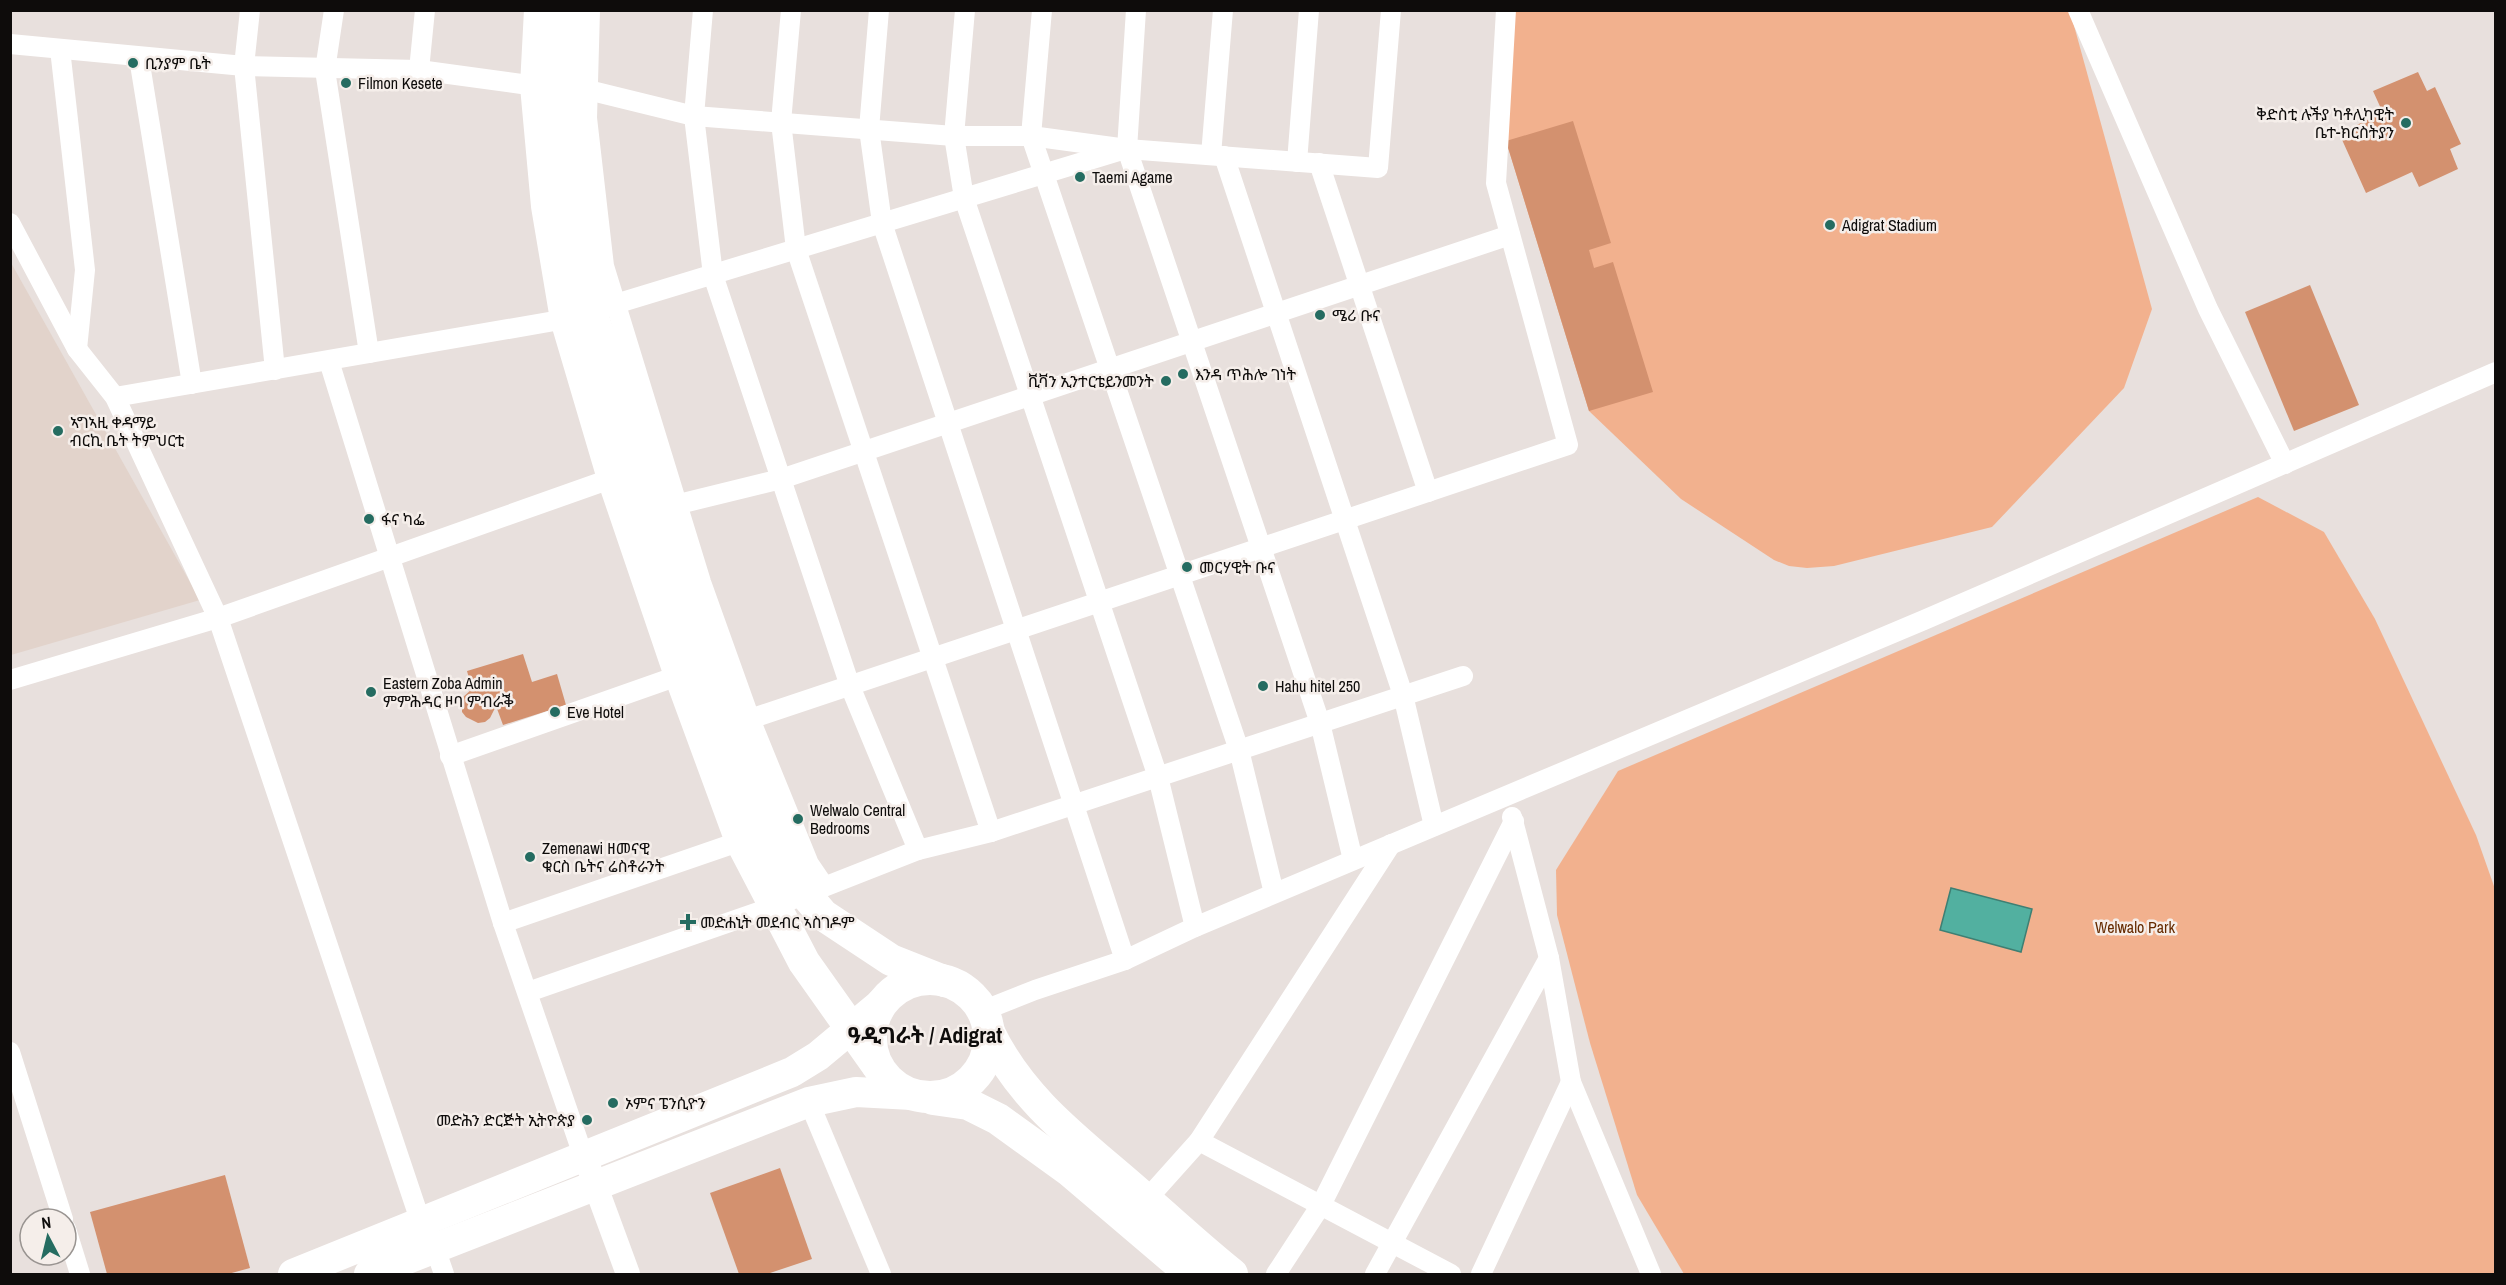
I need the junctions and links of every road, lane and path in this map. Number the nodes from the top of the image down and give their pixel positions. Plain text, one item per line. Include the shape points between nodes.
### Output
1 (250, 10) edge
2 (334, 10) edge
3 (425, 10) edge
4 (540, 10) edge
5 (568, 10) edge
6 (590, 10) edge
7 (703, 10) edge
8 (791, 10) edge
9 (879, 10) edge
10 (965, 10) edge
11 (1042, 10) edge
12 (1136, 10) edge
13 (1224, 10) edge
14 (1309, 10) edge
15 (1391, 10) edge
16 (1506, 10) edge
17 (2078, 10) edge
18 (10, 44) edge
19 (60, 49) junction
20 (139, 57) junction
21 (244, 66) junction
22 (325, 70) junction
23 (419, 70) junction
24 (563, 88) junction
25 (694, 116) junction
26 (781, 122) junction
27 (869, 129) junction
28 (954, 136) junction
29 (1031, 136) junction
30 (1127, 149) junction
31 (1218, 156) junction
32 (1296, 162) junction
33 (1319, 163) junction
34 (1046, 173) junction
35 (964, 198) junction
36 (10, 223) edge
37 (882, 223) junction
38 (1510, 235) junction
39 (796, 249) junction
40 (713, 274) junction
41 (1359, 287) junction
42 (591, 312) junction
43 (1276, 315) junction
44 (1193, 342) junction
45 (77, 349) junction
46 (369, 353) junction
47 (329, 360) junction
48 (1112, 369) junction
49 (275, 370) junction
50 (2496, 372) edge
51 (192, 384) junction
52 (1030, 396) junction
53 (115, 398) junction
54 (949, 423) junction
55 (864, 451) junction
56 (2285, 464) junction
57 (613, 478) junction
58 (781, 479) junction
59 (1428, 492) junction
60 (679, 504) junction
61 (1344, 520) junction
62 (1261, 548) junction
63 (389, 558) junction
64 (1180, 575) junction
65 (1099, 602) junction
66 (218, 618) junction
67 (1017, 630) junction
68 (933, 658) junction
69 (694, 670) junction
70 (1463, 676) dead end
71 (10, 680) edge
72 (850, 686) junction
73 (1403, 695) junction
74 (750, 720) junction
75 (1320, 723) junction
76 (1239, 750) junction
77 (450, 756) junction
78 (1158, 777) junction
79 (1496, 800) junction
80 (1076, 804) junction
81 (1514, 821) junction
82 (1434, 826) junction
83 (991, 832) junction
84 (741, 841) junction
85 (1391, 844) junction
86 (918, 850) junction
87 (1353, 860) junction
88 (814, 890) junction
89 (1274, 893) junction
90 (773, 907) junction
91 (502, 923) junction
92 (1195, 927) junction
93 (1549, 958) junction
94 (1125, 960) junction
95 (944, 981) junction
96 (528, 992) junction
97 (884, 1001) junction
98 (986, 1022) junction
99 (851, 1029) junction
100 (10, 1052) edge
101 (877, 1065) junction
102 (1571, 1082) junction
103 (916, 1096) junction
104 (809, 1102) junction
105 (1199, 1141) junction
106 (590, 1171) junction
107 (1321, 1205) junction
108 (59, 1207) edge
109 (1137, 1210) junction
110 (1391, 1243) junction
111 (433, 1248) edge
112 (292, 1275) edge
113 (369, 1275) edge
114 (628, 1275) edge
115 (881, 1275) edge
116 (1191, 1275) edge
117 (1232, 1275) edge
118 (1276, 1275) edge
119 (1376, 1275) edge
120 (1451, 1275) edge
121 (1481, 1275) edge
122 (1651, 1275) edge

1 - 21 street
2 - 22 street
3 - 23 street
4 - 24 highway
5 - 24 highway
6 - 24 street
7 - 25 street
8 - 26 street
9 - 27 street
10 - 28 street
11 - 29 street
12 - 30 street
13 - 31 street
14 - 32 street
15 - 33 street via 1378,168
16 - 38 street via 1496,183
17 - 56 street via 2208,309
18 - 19 street
19 - 20 street
19 - 45 street via 85,270
20 - 21 street
20 - 51 street
21 - 22 street
21 - 49 street
22 - 23 street
22 - 46 street
23 - 24 street
24 - 25 street
24 - 42 highway via 547,206
24 - 42 street via 587,118 604,266
25 - 26 street
25 - 40 street
26 - 27 street
26 - 39 street
27 - 28 street
27 - 37 street
28 - 29 street
28 - 35 street
29 - 30 street
29 - 34 street
30 - 31 street
30 - 34 street
30 - 44 street
31 - 32 street
31 - 43 street
32 - 33 street
33 - 41 street
34 - 35 street
34 - 48 street
35 - 37 street
35 - 52 street
36 - 45 street
37 - 39 street
37 - 54 street
38 - 41 street
38 - 59 street via 1568,445
39 - 40 street
39 - 55 street
40 - 42 street
40 - 58 street
41 - 43 street
41 - 59 street
42 - 46 street
42 - 57 highway
42 - 60 street
42 - 69 highway
43 - 44 street
43 - 61 street
44 - 48 street
44 - 62 street
45 - 53 street
46 - 47 street
47 - 49 street
47 - 63 street
48 - 52 street
48 - 64 street
49 - 51 street
50 - 56 street
51 - 53 street
52 - 54 street
52 - 65 street
53 - 66 street
54 - 55 street
54 - 67 street
55 - 58 street
55 - 68 street
56 - 79 street
57 - 63 street
57 - 69 highway
58 - 60 street
58 - 72 street
59 - 61 street
60 - 74 street
61 - 62 street
61 - 73 street
62 - 64 street
62 - 75 street
63 - 66 street
63 - 77 street
64 - 65 street
64 - 76 street
65 - 67 street
65 - 78 street
66 - 71 street
66 - 111 street
67 - 68 street
67 - 80 street
68 - 72 street
68 - 83 street
69 - 77 street
69 - 84 highway
69 - 88 highway via 789,875
70 - 73 street
72 - 74 street
72 - 86 street
73 - 75 street
73 - 82 street
74 - 88 street via 808,864
75 - 76 street
75 - 87 street
76 - 78 street
76 - 89 street
77 - 91 street
78 - 80 street
78 - 92 street
79 - 81 street
79 - 82 street
80 - 83 street
80 - 94 street
81 - 93 street
81 - 107 street
82 - 85 street
83 - 86 street
84 - 90 highway
84 - 91 street
85 - 87 street
85 - 105 street
86 - 88 street
87 - 89 street
88 - 90 street
88 - 95 highway via 824,915 849,934 911,970
89 - 92 street
90 - 96 street
90 - 99 highway via 804,962
91 - 96 street
92 - 94 street
93 - 102 street
93 - 110 street
94 - 98 street via 1035,990
95 - 97 highway via 913,982
95 - 98 highway via 967,992
96 - 106 street
97 - 99 main road
97 - 101 highway via 871,1032
98 - 103 highway via 987,1054 971,1080 952,1093
98 - 109 highway via 1002,1059 1019,1083
99 - 101 highway
99 - 106 main road via 792,1072
100 - 108 street
101 - 103 highway via 891,1083
102 - 121 street
102 - 122 street
103 - 104 main road via 856,1092
103 - 109 highway via 969,1104
104 - 106 main road
104 - 115 street
105 - 107 street
105 - 109 street
106 - 111 main road
106 - 114 street
107 - 110 street
107 - 118 street
109 - 116 highway
109 - 117 highway via 1192,1243
110 - 119 street
110 - 120 street
111 - 112 main road
111 - 113 main road

